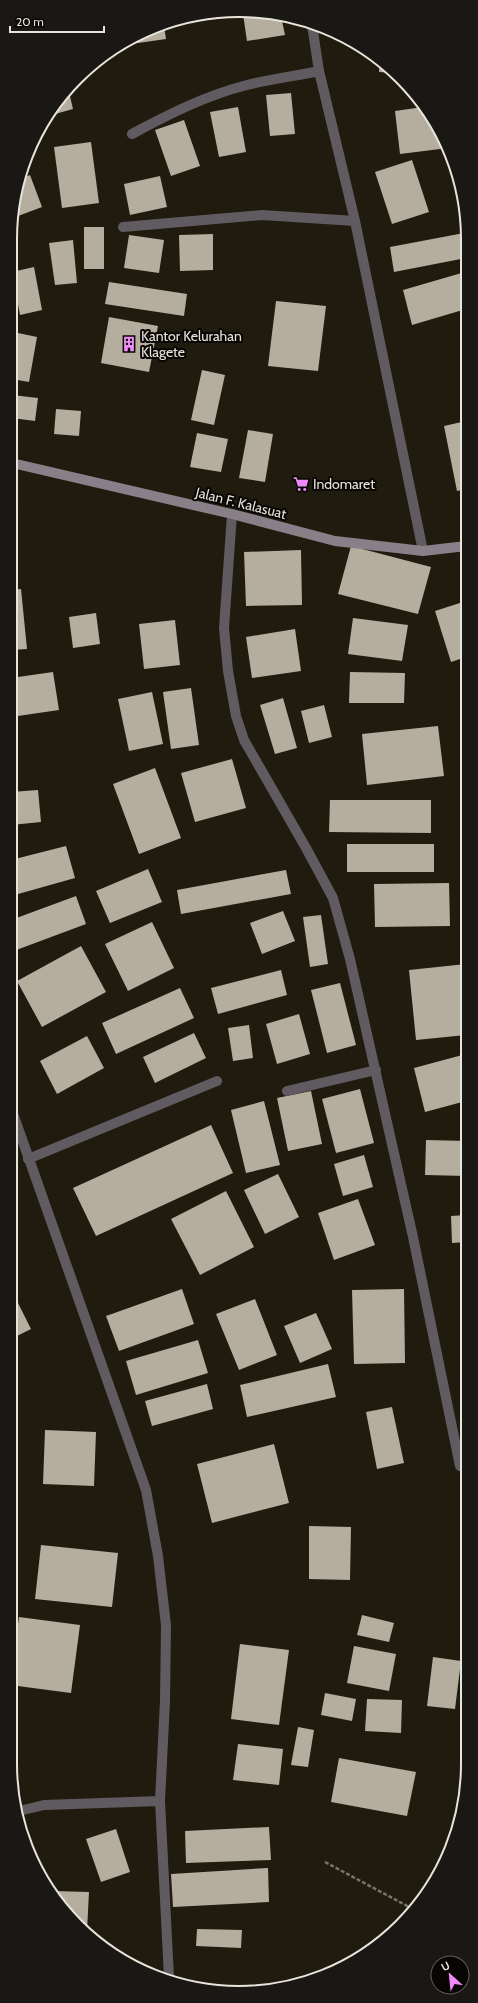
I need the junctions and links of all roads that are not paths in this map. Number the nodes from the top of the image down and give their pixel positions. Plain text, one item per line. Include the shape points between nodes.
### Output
1 (313, 30) edge
2 (320, 71) junction
3 (132, 134) dead end
4 (354, 221) junction
5 (123, 227) dead end
6 (17, 464) edge
7 (232, 514) junction
8 (461, 547) edge
9 (423, 551) junction
10 (376, 1070) junction
11 (217, 1081) dead end
12 (286, 1091) dead end
13 (17, 1141) edge
14 (28, 1159) junction
15 (460, 1466) dead end
16 (160, 1801) junction
17 (22, 1810) edge
18 (169, 1974) edge

1 - 2 street
2 - 3 street via 247,85 208,98 169,114
2 - 4 street
4 - 5 street via 262,215
4 - 9 street
6 - 7 street, Jalan F. Kalasuat
7 - 9 street, Jalan F. Kalasuat via 335,541
7 - 10 street via 224,628 236,716 244,740 333,898
8 - 9 street, Jalan F. Kalasuat
10 - 12 street
10 - 15 street
11 - 14 street
13 - 14 street
14 - 16 street via 146,1490 158,1556 166,1625
16 - 17 street via 44,1805
16 - 18 street

